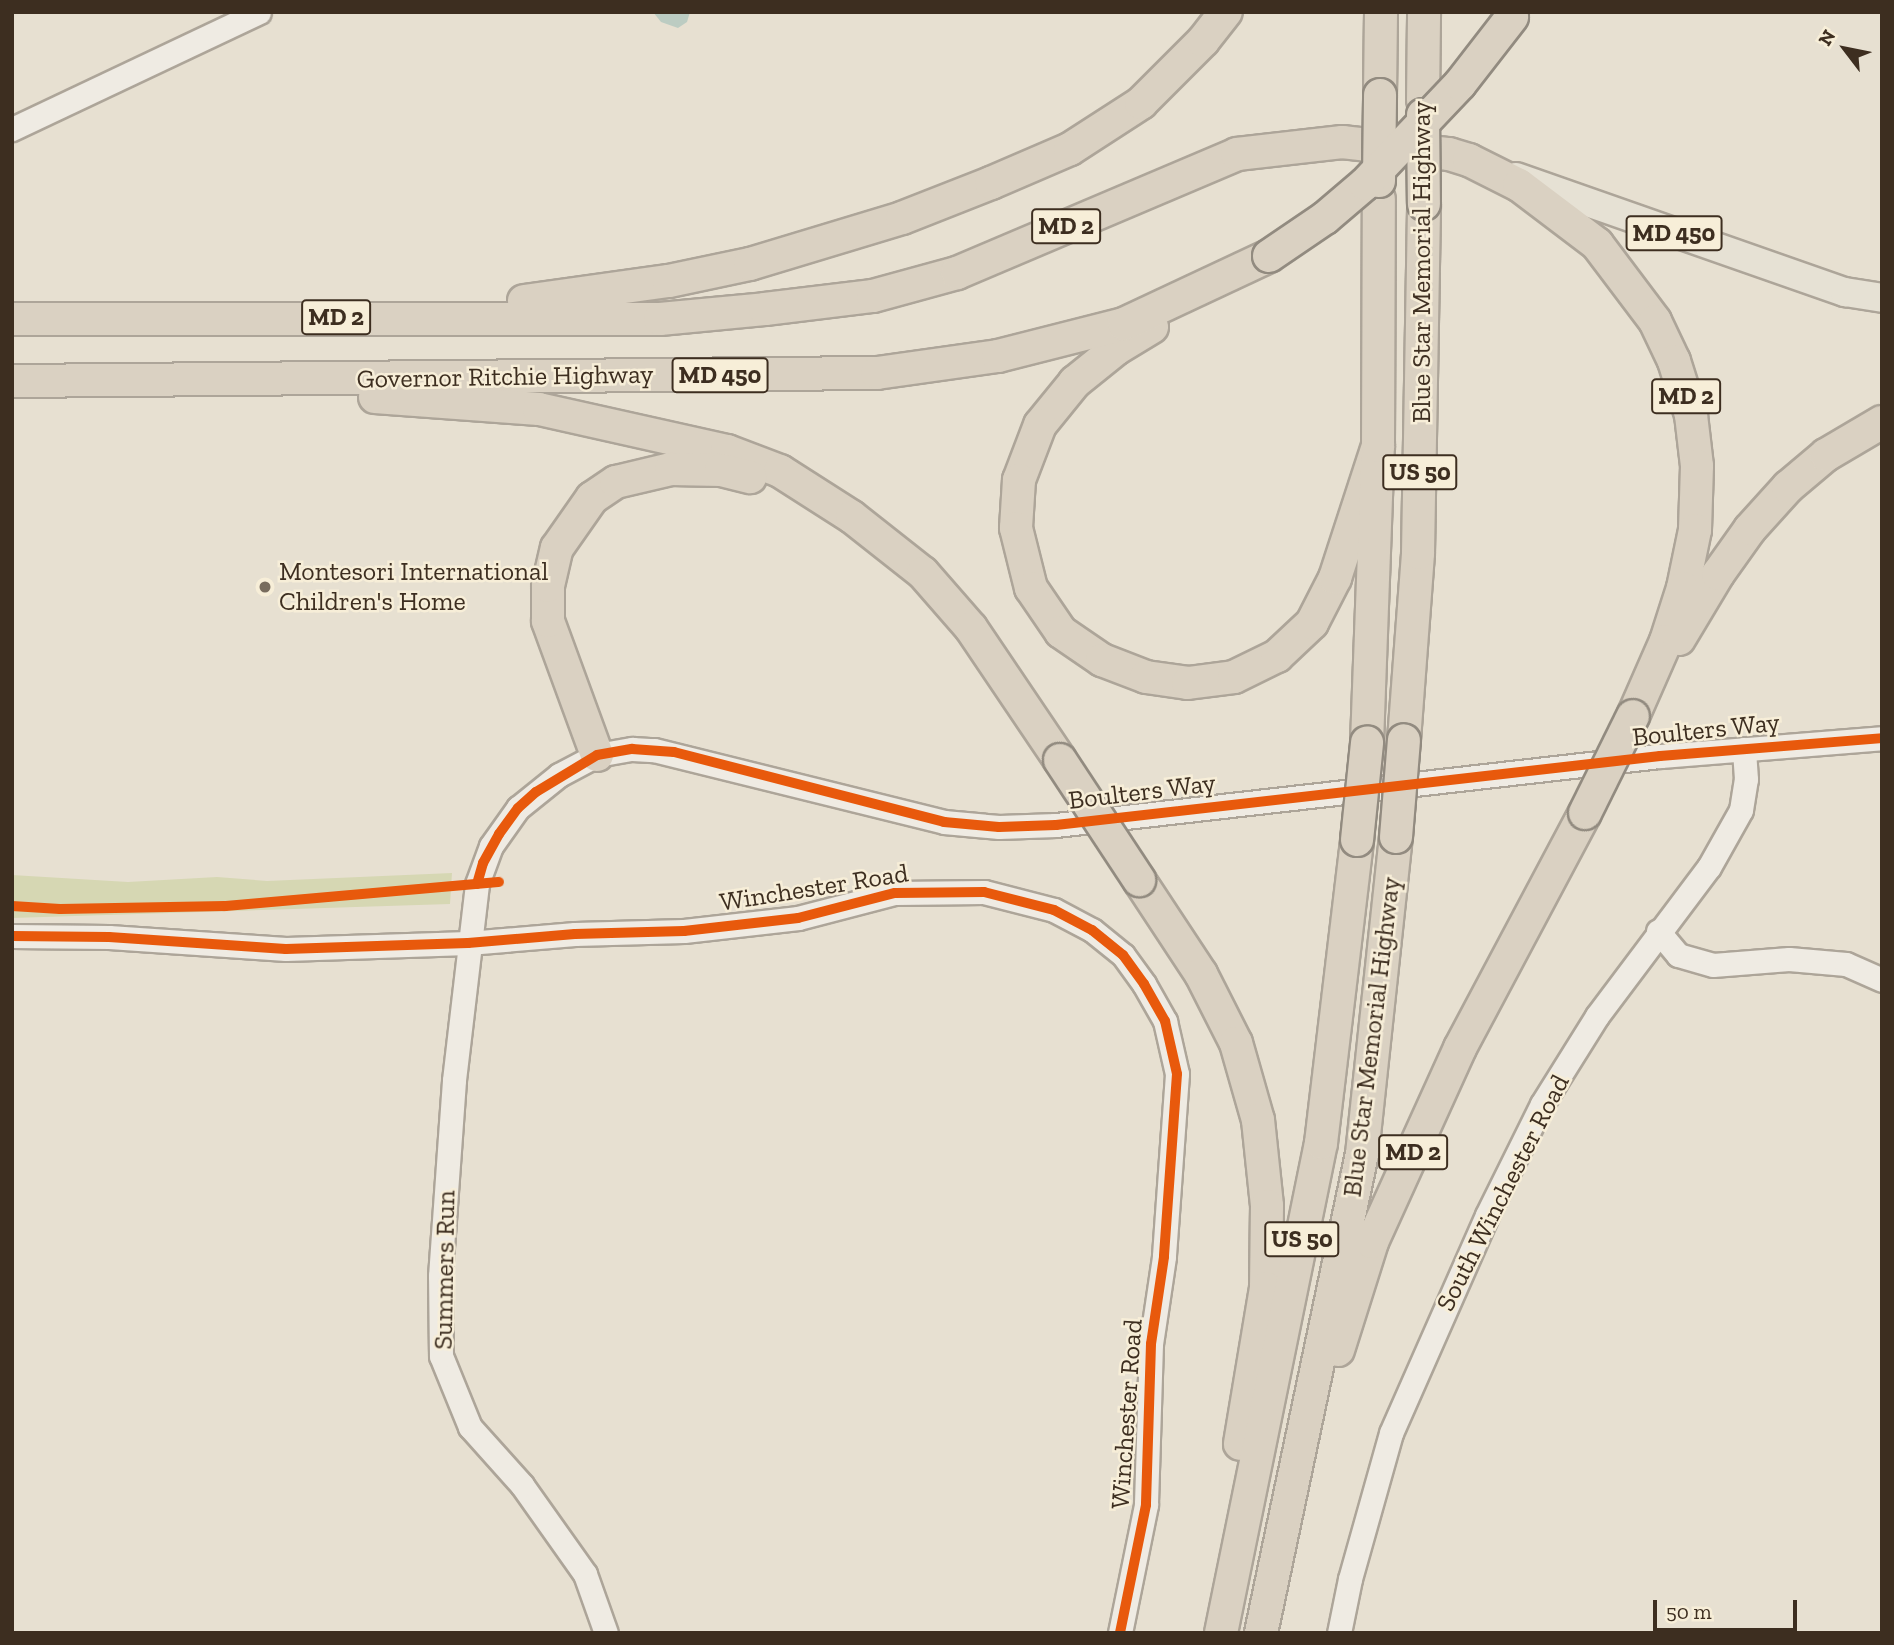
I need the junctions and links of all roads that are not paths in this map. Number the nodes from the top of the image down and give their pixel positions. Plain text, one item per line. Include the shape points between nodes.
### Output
1 (259, 12) edge
2 (1226, 12) edge
3 (1381, 12) edge
4 (1424, 12) edge
5 (1513, 14) edge
6 (12, 129) edge
7 (1469, 160) junction
8 (1269, 256) junction
9 (1882, 298) edge
10 (284, 317) junction
11 (12, 319) edge
12 (12, 381) edge
13 (150, 381) junction
14 (1882, 422) edge
15 (1378, 446) junction
16 (852, 517) junction
17 (1633, 716) junction
18 (1882, 738) edge
19 (1744, 749) junction
20 (597, 755) junction
21 (1658, 931) junction
22 (12, 936) edge
23 (468, 943) junction
24 (1882, 979) edge
25 (1285, 1510) junction
26 (606, 1633) edge
27 (1120, 1633) edge
28 (1209, 1633) edge
29 (1222, 1633) edge
30 (1261, 1633) edge
31 (1339, 1633) edge

1 - 6 street
2 - 10 highway via 1141,103 1070,149 902,218 820,245 669,281 589,294
3 - 15 highway, Blue Star Memorial Highway / US 50, bridge
4 - 25 highway, Blue Star Memorial Highway / US 50, bridge via 1418,553 1396,837 1362,1154
5 - 8 highway, Governor Ritchie Highway / MD 450, bridge via 1453,92 1365,184
7 - 9 main road, MD 450 via 1833,288
7 - 10 highway, MD 2 via 1449,153 1342,142 1237,154 957,273 873,296 660,319
7 - 17 highway, MD 2 via 1519,185 1597,244 1655,321 1691,415 1697,466 1695,530 1666,641
8 - 13 highway, Governor Ritchie Highway / MD 450 via 1124,324 998,356 877,373
8 - 15 highway via 1116,349 1075,382 1040,425 1019,480 1016,528 1031,588 1061,632 1102,660 1146,677 1188,683 1234,677 1277,656 1312,622 1335,578
10 - 11 highway, MD 2
12 - 13 highway, Governor Ritchie Highway
13 - 16 highway via 539,409 727,451 780,471
14 - 17 highway via 1826,456 1788,487 1750,529 1717,574
15 - 29 highway, Blue Star Memorial Highway / US 50, bridge via 1367,743 1321,1143
16 - 20 highway via 767,481 721,470 671,469 616,482 593,498 557,548 548,586 548,621
16 - 28 highway, bridge via 923,573 971,628 1201,974 1236,1043 1258,1120 1267,1206 1265,1288
17 - 25 highway, MD 2, bridge via 1460,1048 1372,1242
18 - 19 street, Boulters Way
19 - 20 street, Boulters Way via 1056,825 999,827 944,822 674,752 632,749
19 - 21 street, South Winchester Road via 1741,810 1709,867
20 - 23 street, Boulters Way via 536,792 499,834 483,863
21 - 24 street via 1678,955 1713,965 1789,959 1846,964
21 - 31 street, South Winchester Road via 1542,1104 1444,1309 1391,1433
22 - 23 street, Winchester Road via 108,937 286,949
23 - 26 street, Summers Run via 440,1276 441,1356 470,1427 522,1485 585,1574
23 - 27 street, Winchester Road via 575,934 684,932 798,918 895,893 984,892 1054,910 1092,930 1123,956 1165,1021 1177,1074 1164,1257 1151,1344 1146,1505
25 - 30 highway, Blue Star Memorial Highway / US 50

